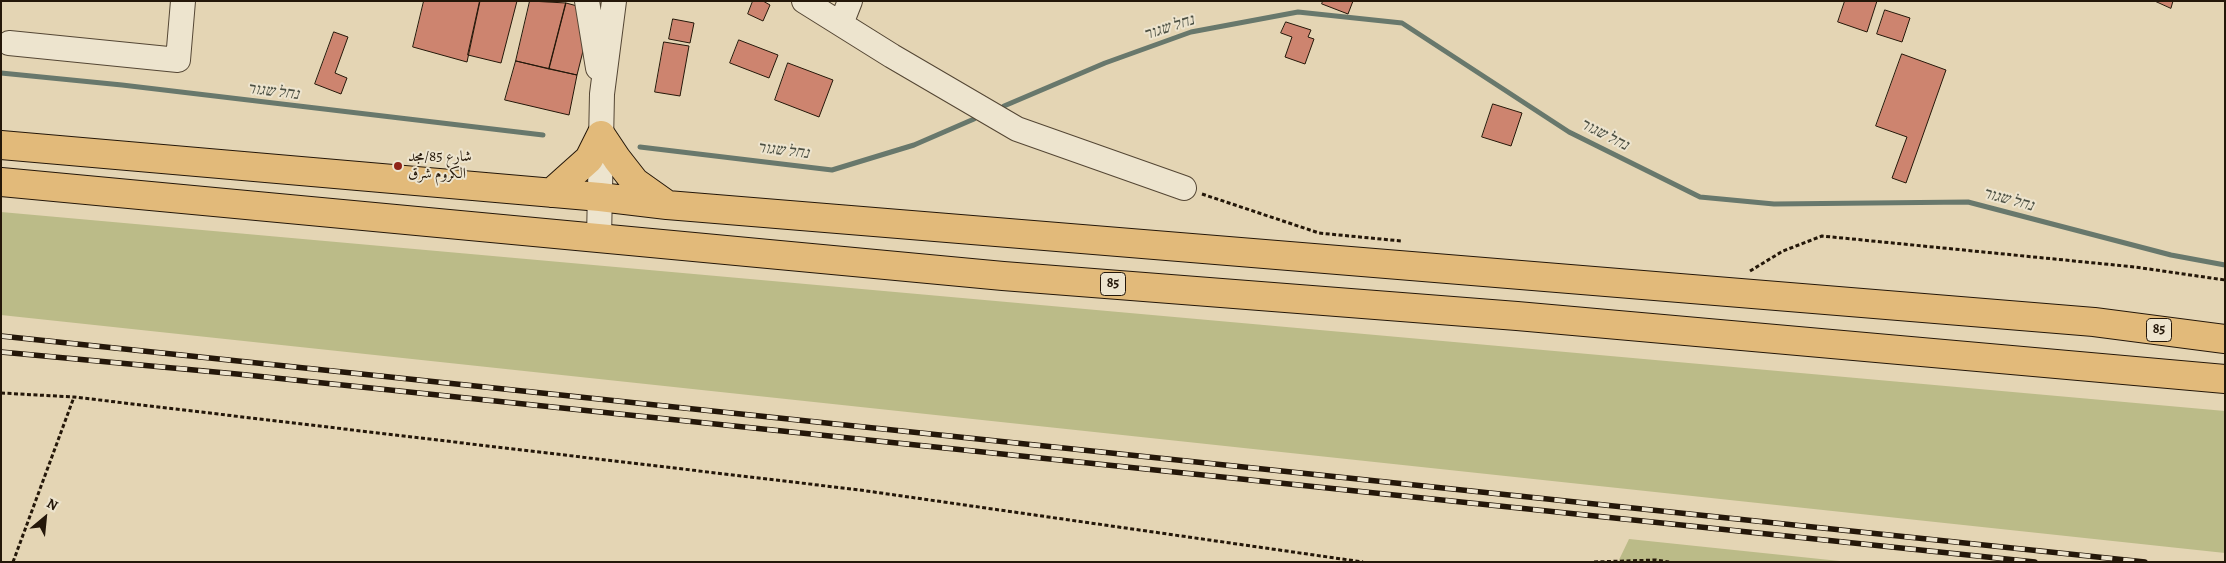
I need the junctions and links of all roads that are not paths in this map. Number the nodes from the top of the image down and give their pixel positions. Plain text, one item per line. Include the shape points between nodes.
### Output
1 (183, 1) edge
2 (587, 1) edge
3 (614, 1) edge
4 (619, 1) edge
5 (804, 1) edge
6 (850, 1) edge
7 (841, 24) junction
8 (610, 29) junction
9 (8, 43) dead end
10 (602, 94) junction
11 (601, 135) junction
12 (1, 145) edge
13 (1, 182) edge
14 (1184, 188) road end
15 (552, 193) junction
16 (600, 197) junction
17 (667, 205) junction
18 (599, 238) junction
19 (2225, 339) edge
20 (2225, 379) edge

1 - 9 street via 178,60
2 - 10 street
3 - 8 street
4 - 8 street
5 - 7 street
6 - 7 street
7 - 14 street via 1017,129
8 - 10 street
10 - 11 street
11 - 15 highway via 590,159
11 - 16 street
11 - 17 highway via 635,182
12 - 15 highway, 85
13 - 18 highway, 85
15 - 16 highway, 85
16 - 17 highway, 85
16 - 18 street
17 - 19 highway, 85 via 2084,321
18 - 20 highway, 85 via 1003,276 1517,316

